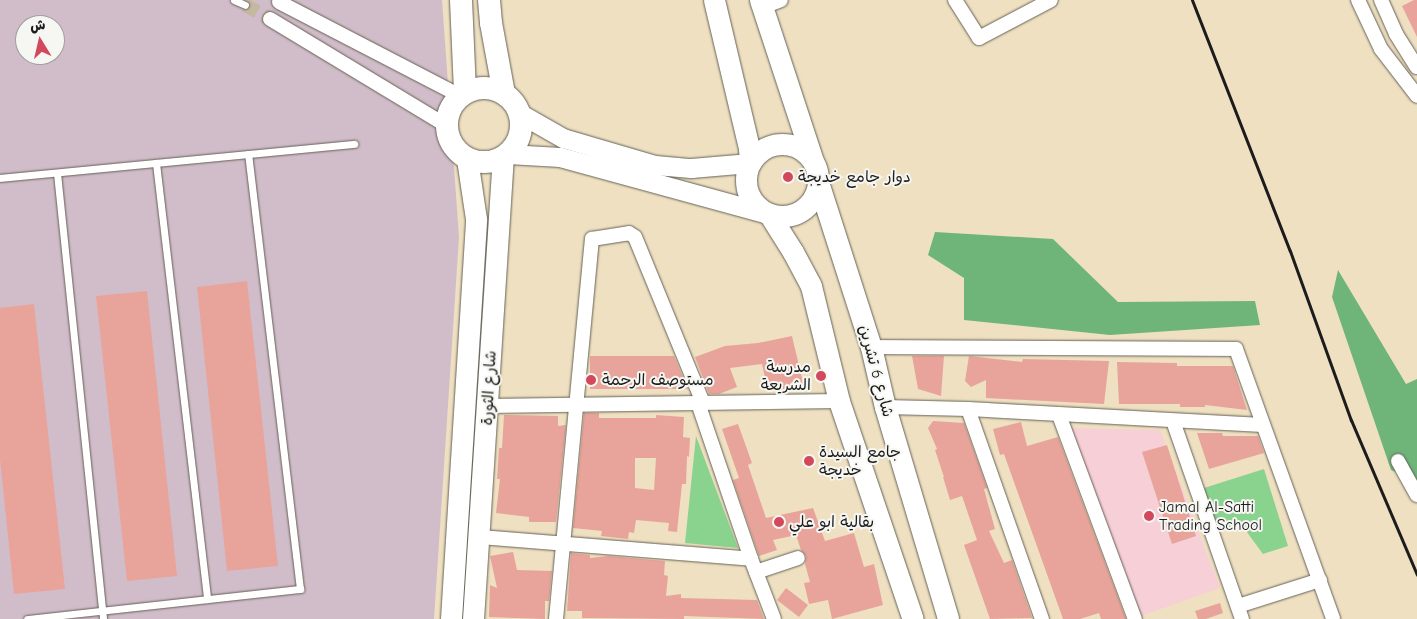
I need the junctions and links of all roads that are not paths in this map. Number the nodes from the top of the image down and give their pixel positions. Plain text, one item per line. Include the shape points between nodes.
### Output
1 (234, 0) edge
2 (461, 0) edge
3 (489, 0) edge
4 (714, 0) edge
5 (955, 0) edge
6 (1052, 0) edge
7 (1358, 0) edge
8 (1381, 0) edge
9 (279, 2) dead end
10 (768, 2) edge
11 (246, 5) dead end
12 (270, 19) tunnel mouth
13 (1416, 65) edge
14 (462, 94) junction
15 (504, 94) junction
16 (1417, 96) edge
17 (519, 113) junction
18 (446, 125) junction
19 (354, 144) dead end
20 (248, 154) junction
21 (506, 156) junction
22 (467, 159) junction
23 (156, 163) junction
24 (750, 163) junction
25 (58, 173) junction
26 (816, 173) junction
27 (0, 178) edge
28 (769, 214) junction
29 (871, 347) junction
30 (839, 401) junction
31 (701, 403) junction
32 (575, 405) junction
33 (488, 406) junction
34 (885, 407) junction
35 (968, 409) junction
36 (1059, 416) junction
37 (1173, 421) junction
38 (1263, 425) junction
39 (1398, 461) dead end
40 (1417, 495) edge
41 (480, 537) junction
42 (563, 545) junction
43 (798, 558) dead end
44 (753, 566) junction
45 (1320, 580) junction
46 (207, 599) junction
47 (102, 611) junction
48 (1240, 612) edge
49 (40, 618) edge
50 (27, 619) edge
51 (103, 619) edge
52 (450, 619) edge
53 (472, 619) edge
54 (557, 619) edge
55 (774, 619) edge
56 (913, 619) edge
57 (948, 619) edge
58 (1042, 619) edge
59 (1135, 619) edge
60 (1333, 619) edge

1 - 11 lane
2 - 14 highway
3 - 15 highway
4 - 24 main road
5 - 6 street via 979,38
7 - 16 street via 1381,49
8 - 13 street via 1396,34
9 - 14 street
10 - 26 main road, شارع 6 تشرين
12 - 18 street
14 - 15 highway via 481,88
14 - 18 highway via 448,114
15 - 17 highway
17 - 21 highway via 520,135
17 - 24 main road via 563,138 655,165 691,168
18 - 22 highway via 451,145
19 - 20 lane
20 - 23 lane
20 - 46 lane via 300,589
21 - 22 highway via 485,162
21 - 28 main road via 560,157
21 - 33 main road, شارع الثورة
22 - 52 main road, شارع الثورة via 476,219
23 - 25 lane
23 - 46 lane
24 - 26 main road via 756,154 776,145 798,148
24 - 28 main road via 746,175 750,198
25 - 27 lane
25 - 47 lane
26 - 28 main road via 815,193 801,211 780,216
26 - 29 main road, شارع 6 تشرين
28 - 30 main road via 811,286
29 - 34 main road, شارع 6 تشرين
29 - 38 street via 1236,349
30 - 31 street
30 - 56 main road
31 - 32 street
31 - 32 street via 635,237 629,233 595,238 591,243
31 - 44 street
32 - 33 street
32 - 42 street
33 - 41 main road, شارع الثورة
34 - 35 street
34 - 57 main road, شارع 6 تشرين
35 - 36 street
35 - 58 street
36 - 37 street
36 - 59 street
37 - 38 street
37 - 48 street
38 - 45 street
39 - 40 street
41 - 42 street
41 - 53 main road, شارع الثورة
42 - 44 street
42 - 54 street
43 - 44 street
44 - 55 street
45 - 48 street
45 - 60 street
46 - 47 lane
47 - 49 lane
47 - 51 lane
49 - 50 lane

